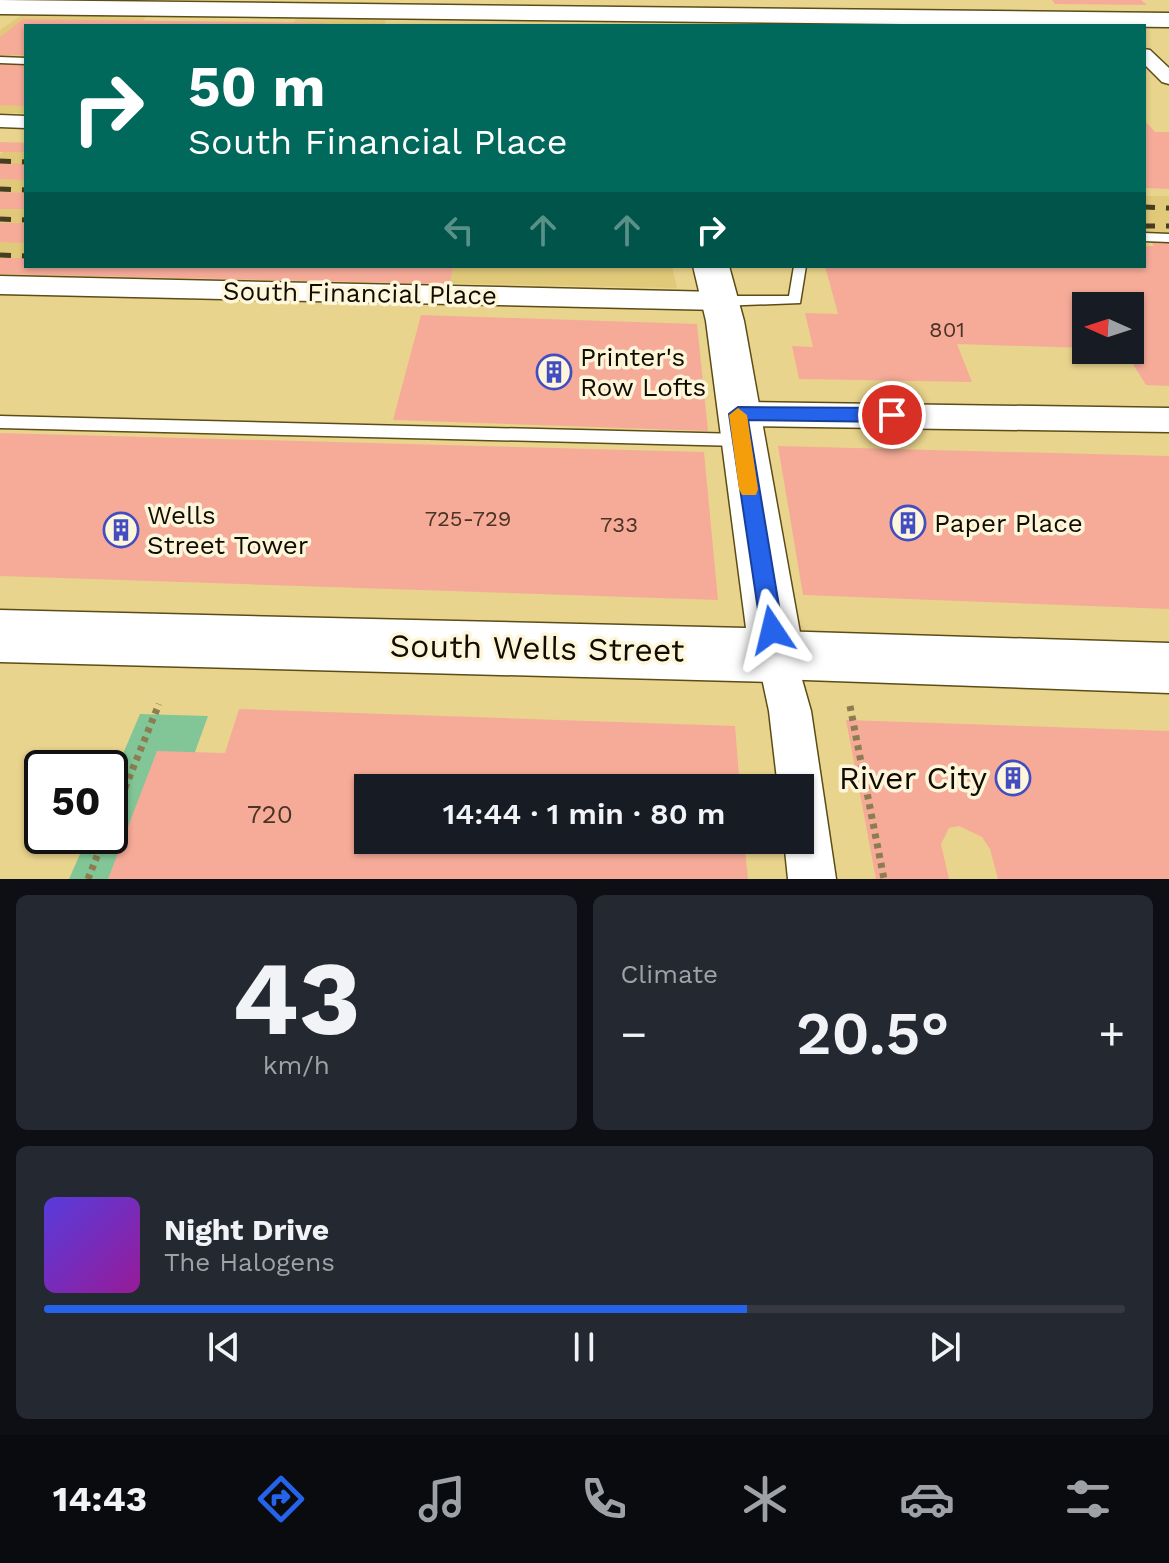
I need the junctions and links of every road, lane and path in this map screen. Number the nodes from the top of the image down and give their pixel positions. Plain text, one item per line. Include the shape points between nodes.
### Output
1 (8, 7) edge
2 (670, 13) edge
3 (1169, 20) edge
4 (1112, 23) edge
5 (1146, 56) edge
6 (0, 60) edge
7 (24, 61) edge
8 (1169, 78) edge
9 (0, 121) edge
10 (24, 122) edge
11 (1146, 237) edge
12 (1169, 238) edge
13 (800, 268) edge
14 (715, 283) edge
15 (0, 285) edge
16 (1169, 420) edge
17 (0, 422) edge
18 (740, 427) junction
19 (0, 636) edge
20 (777, 655) junction
21 (1169, 668) edge
22 (159, 704) dead end
23 (850, 706) dead end
24 (128, 781) edge
25 (98, 854) edge
26 (88, 879) edge
27 (812, 879) edge
28 (884, 879) edge

1 - 2 main road
2 - 4 main road
3 - 4 main road
5 - 8 street
6 - 7 lane
9 - 10 street
11 - 12 lane
13 - 14 lane via 795,300
14 - 15 street, South Financial Place
14 - 18 main road
16 - 18 street
17 - 18 lane
18 - 20 main road
19 - 20 main road, South Wells Street
20 - 21 street, South Wells Street
20 - 27 street via 790,711
22 - 24 path
23 - 28 path
25 - 26 path

